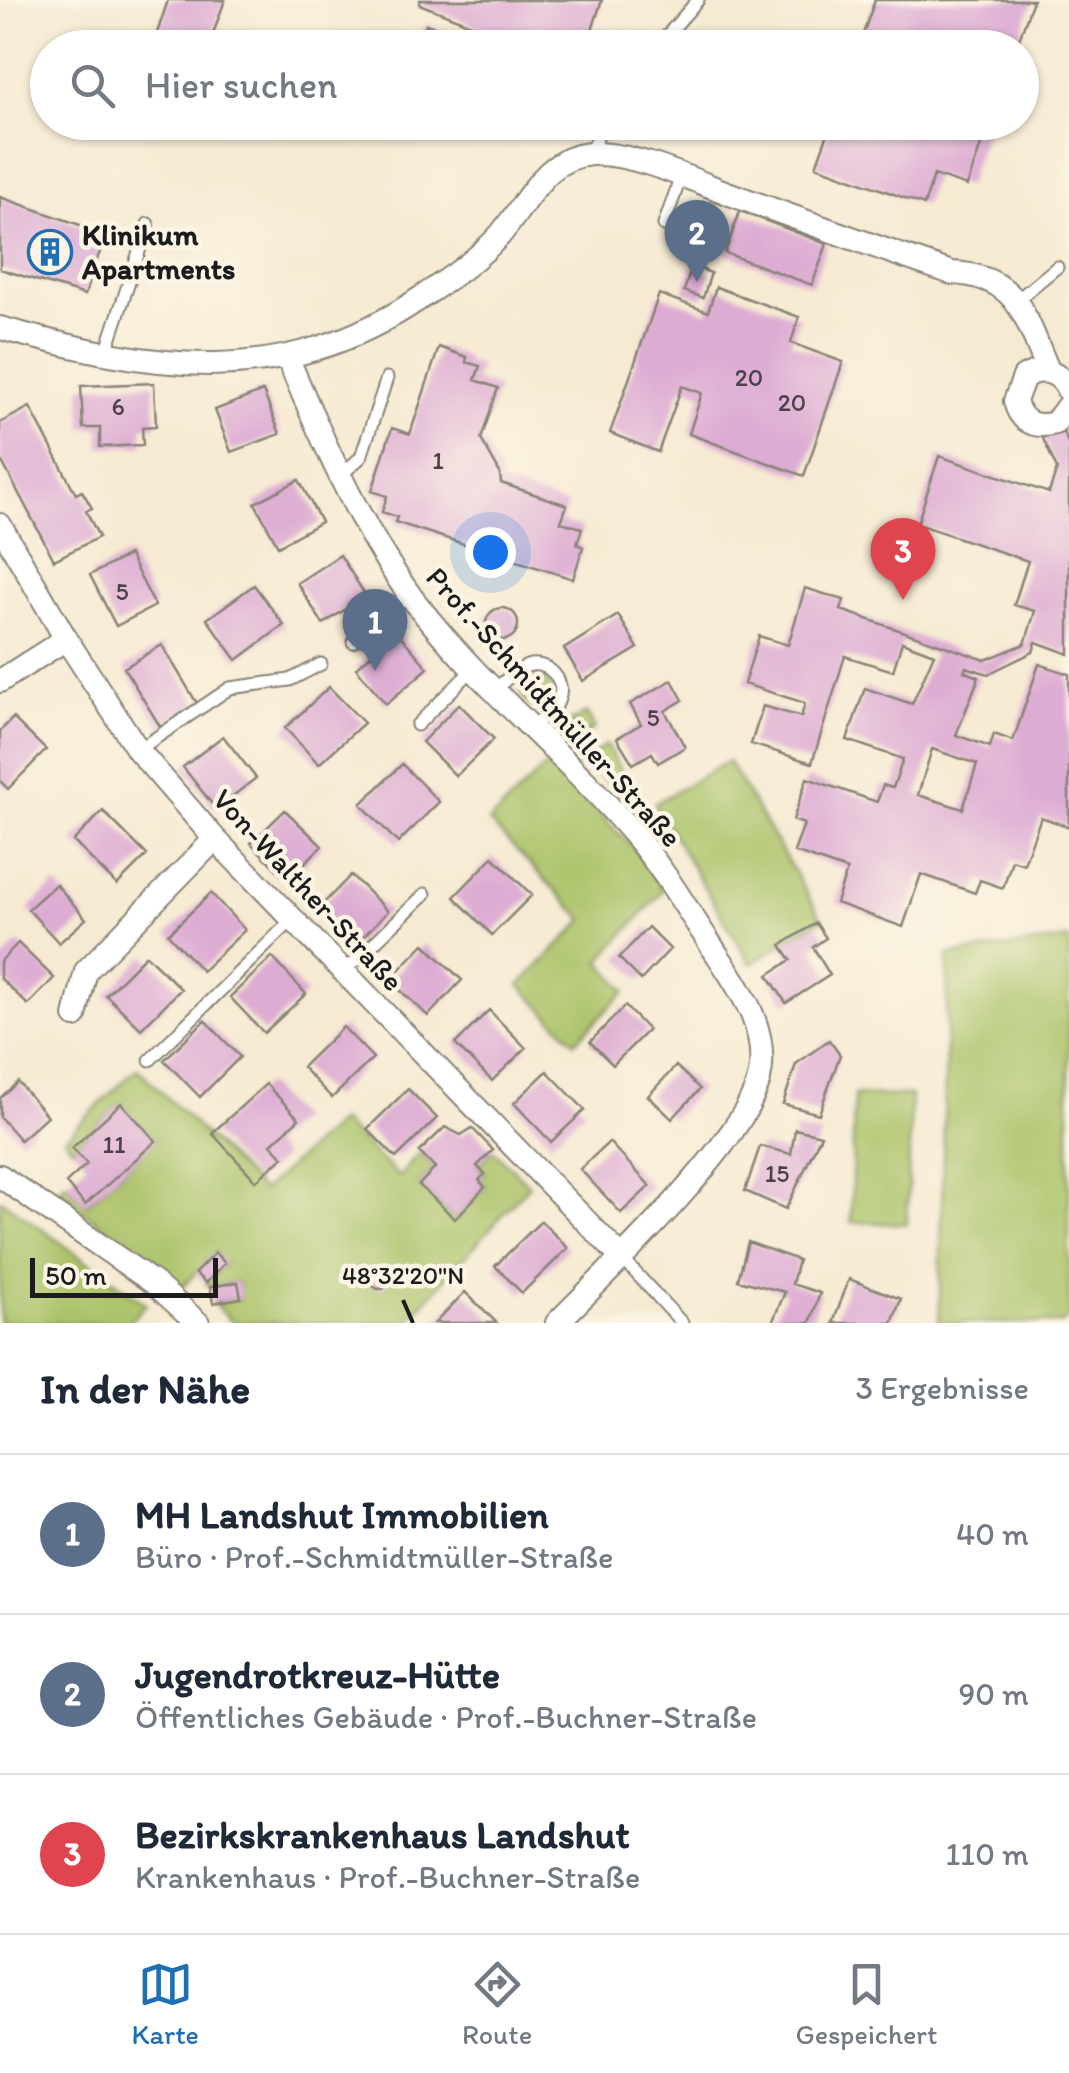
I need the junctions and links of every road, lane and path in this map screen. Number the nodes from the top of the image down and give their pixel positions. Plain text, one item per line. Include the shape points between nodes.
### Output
1 (698, 0) edge
2 (672, 30) edge
3 (596, 140) edge
4 (589, 154) junction
5 (681, 176) junction
6 (148, 224) dead end
7 (664, 225) dead end
8 (1057, 267) dead end
9 (1017, 300) junction
10 (0, 328) edge
11 (105, 356) junction
12 (286, 356) junction
13 (1049, 372) junction
14 (387, 378) dead end
15 (1069, 392) edge
16 (1069, 404) edge
17 (339, 477) junction
18 (0, 526) edge
19 (410, 594) junction
20 (66, 639) junction
21 (353, 642) dead end
22 (321, 664) dead end
23 (473, 669) junction
24 (0, 681) edge
25 (494, 690) junction
26 (418, 724) dead end
27 (530, 727) junction
28 (138, 750) junction
29 (214, 839) junction
30 (425, 894) dead end
31 (292, 920) junction
32 (343, 974) junction
33 (75, 1016) dead end
34 (150, 1060) dead end
35 (0, 1176) edge
36 (622, 1257) junction
37 (198, 1323) edge
38 (558, 1323) edge
39 (682, 1323) edge

1 - 2 lane
3 - 4 lane
4 - 5 street
4 - 12 street via 550,170 476,259 394,316 337,343
5 - 7 lane
5 - 9 street via 952,274 992,280
6 - 11 lane
8 - 9 lane
9 - 13 street
10 - 11 street
11 - 12 street via 215,367
12 - 17 street, Prof.-Schmidtmüller-Straße
13 - 15 street
13 - 16 street via 1032,373 1019,384 1015,401 1022,417 1050,425
14 - 17 lane via 361,457
17 - 19 street, Prof.-Schmidtmüller-Straße
18 - 20 street, Von-Walther-Straße
19 - 21 lane
19 - 23 street, Prof.-Schmidtmüller-Straße
20 - 24 street
20 - 28 street, Von-Walther-Straße
22 - 28 lane via 290,680 230,688
23 - 25 street, Prof.-Schmidtmüller-Straße
23 - 26 lane
25 - 27 street, Prof.-Schmidtmüller-Straße
25 - 27 lane via 526,666 554,673 559,702
27 - 36 street, Prof.-Schmidtmüller-Straße via 635,836 670,883 746,1001 764,1051 759,1082 739,1121
28 - 29 street, Von-Walther-Straße
29 - 31 street, Von-Walther-Straße
29 - 33 street via 86,971
30 - 32 lane
31 - 32 street, Von-Walther-Straße
31 - 34 lane
32 - 36 street, Von-Walther-Straße
35 - 37 street via 154,1283
36 - 38 street, Prof.-Schmidtmüller-Straße
36 - 39 lane

